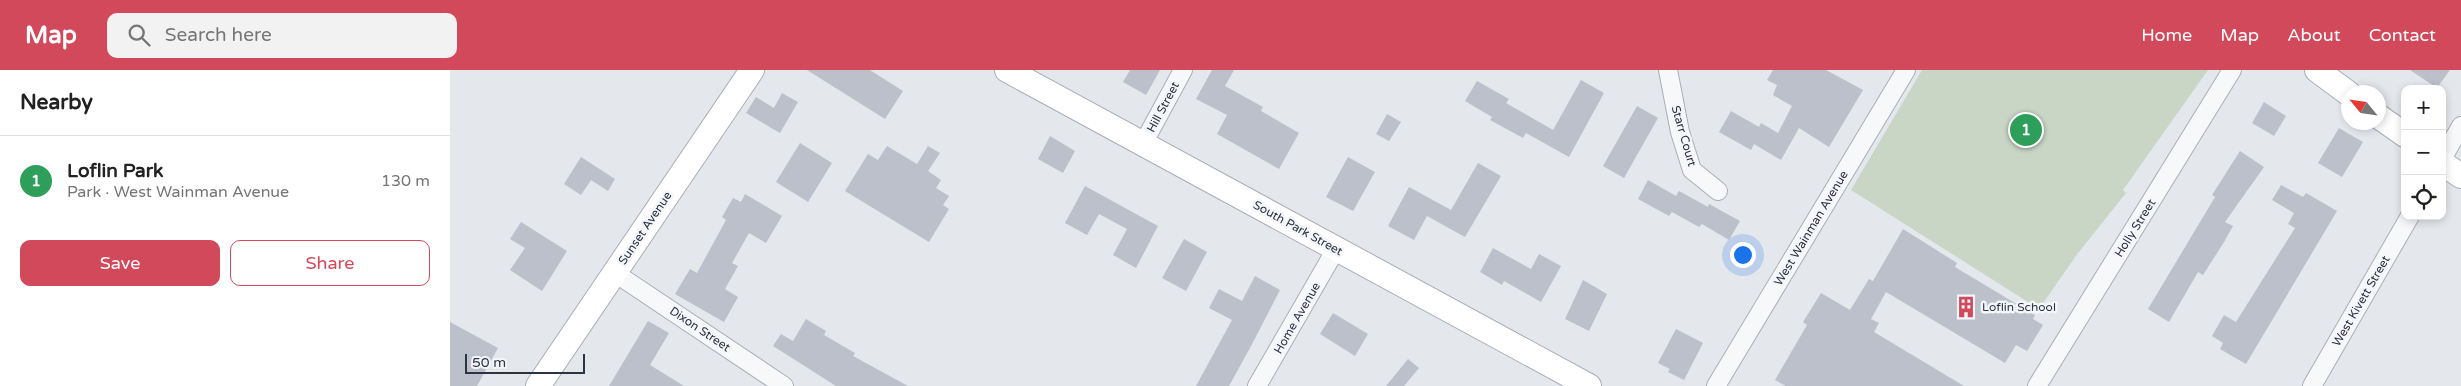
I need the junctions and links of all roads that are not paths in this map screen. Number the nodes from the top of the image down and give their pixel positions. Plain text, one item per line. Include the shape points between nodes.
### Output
1 (752, 70) edge
2 (1007, 70) edge
3 (1183, 70) edge
4 (1668, 70) edge
5 (1905, 70) edge
6 (2232, 70) edge
7 (2317, 70) edge
8 (2341, 88) edge
9 (2386, 122) edge
10 (2461, 126) edge
11 (2401, 132) edge
12 (1143, 144) junction
13 (2446, 152) edge
14 (2446, 166) edge
15 (2461, 176) edge
16 (1718, 191) dead end
17 (2408, 220) edge
18 (1336, 249) junction
19 (615, 273) junction
20 (538, 386) edge
21 (784, 386) edge
22 (1258, 386) edge
23 (1589, 386) edge
24 (1716, 386) edge
25 (2038, 386) edge
26 (2312, 386) edge

1 - 19 main road, Sunset Avenue
2 - 12 main road, South Park Street
3 - 12 street, Hill Street
4 - 16 street, Starr Court via 1680,132 1692,170
5 - 24 street, West Wainman Avenue
6 - 25 street, Holly Street
7 - 8 main road
9 - 11 main road
10 - 13 street
12 - 18 main road, South Park Street
14 - 15 main road
17 - 26 street, West Kivett Street
18 - 22 street, Home Avenue
18 - 23 main road, South Park Street
19 - 20 main road, Sunset Avenue
19 - 21 street, Dixon Street

